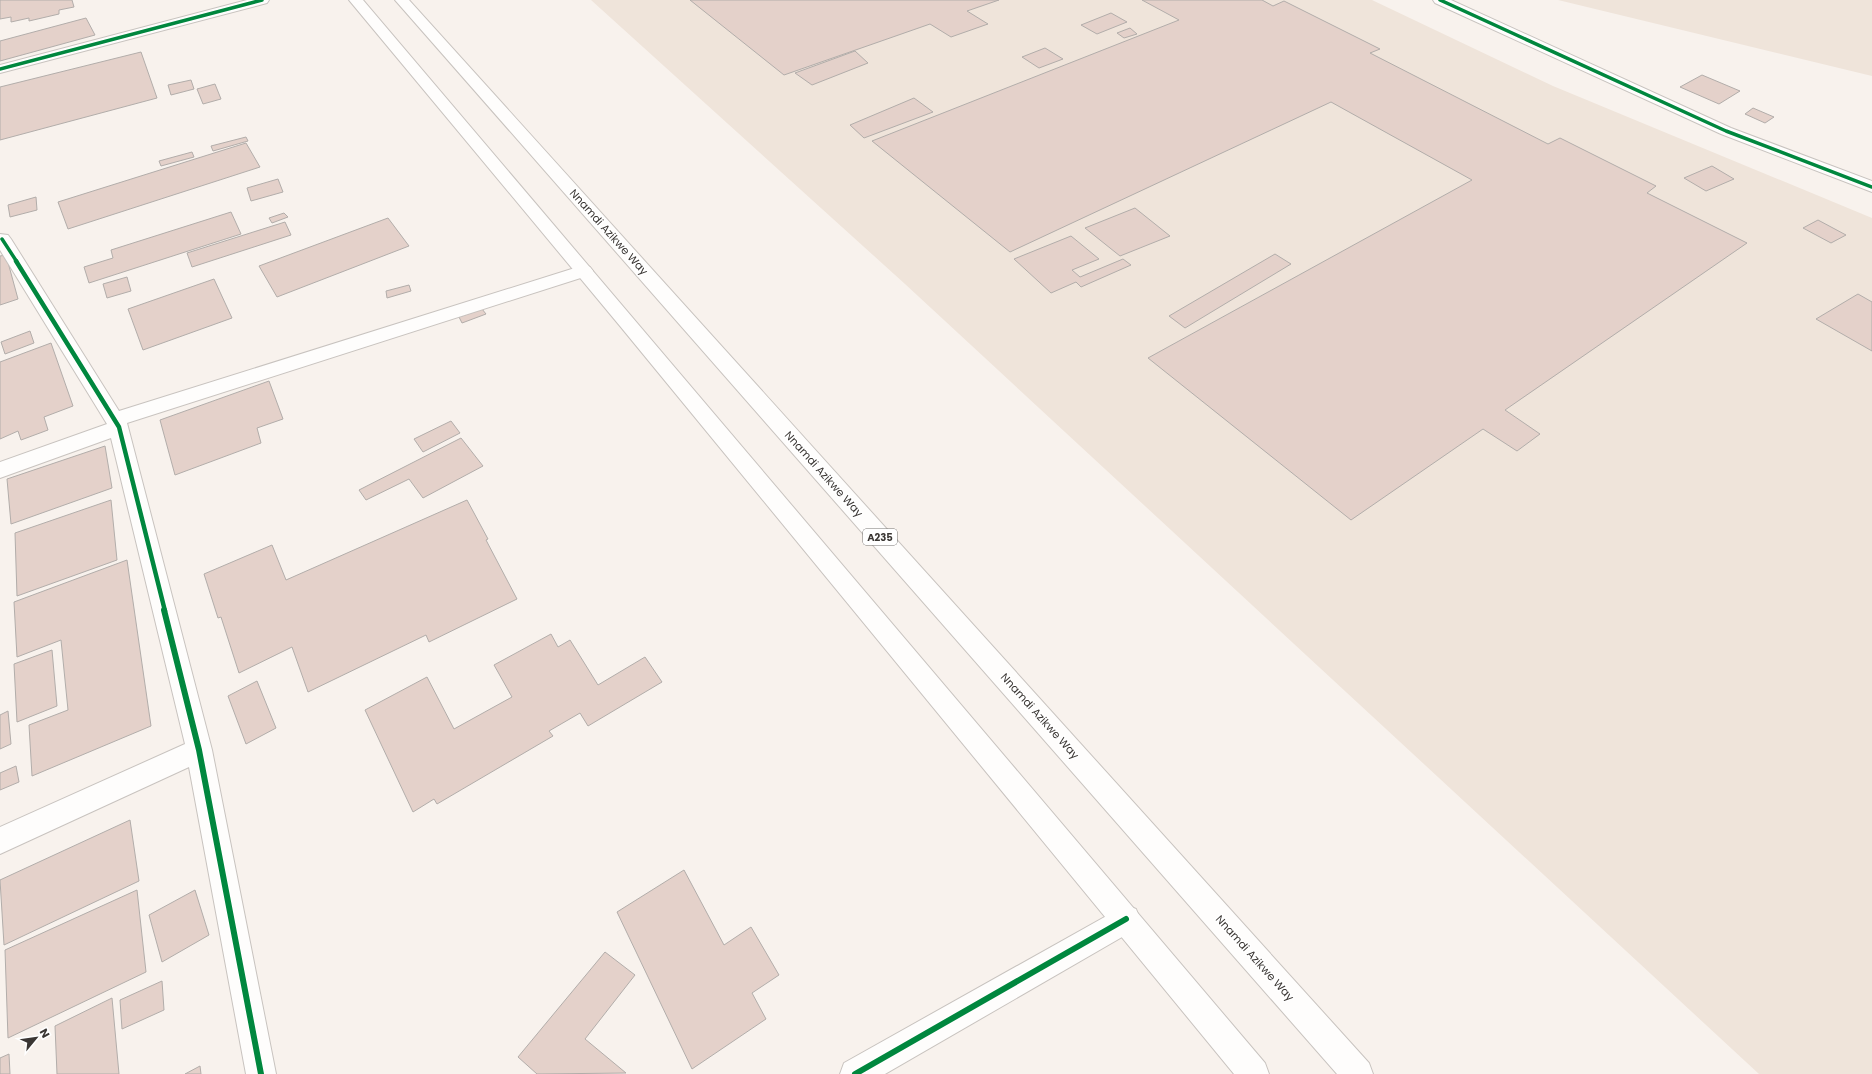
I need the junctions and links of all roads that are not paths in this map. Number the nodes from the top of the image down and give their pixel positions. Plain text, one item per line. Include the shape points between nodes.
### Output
1 (262, 0) edge
2 (356, 0) edge
3 (402, 0) edge
4 (1440, 0) edge
5 (0, 69) edge
6 (1872, 187) edge
7 (1, 239) edge
8 (584, 271) junction
9 (117, 424) junction
10 (0, 470) edge
11 (199, 750) junction
12 (0, 841) edge
13 (1126, 919) junction
14 (261, 1074) edge
15 (855, 1074) edge
16 (1254, 1074) edge
17 (1358, 1074) edge

1 - 5 main road
2 - 8 main road
3 - 17 main road, Nnamdi Azikwe Way / A235
4 - 6 main road via 1726,131
7 - 9 main road
8 - 9 main road
8 - 13 main road
9 - 10 main road
9 - 11 main road
11 - 12 main road
11 - 14 main road
13 - 15 main road
13 - 16 main road

